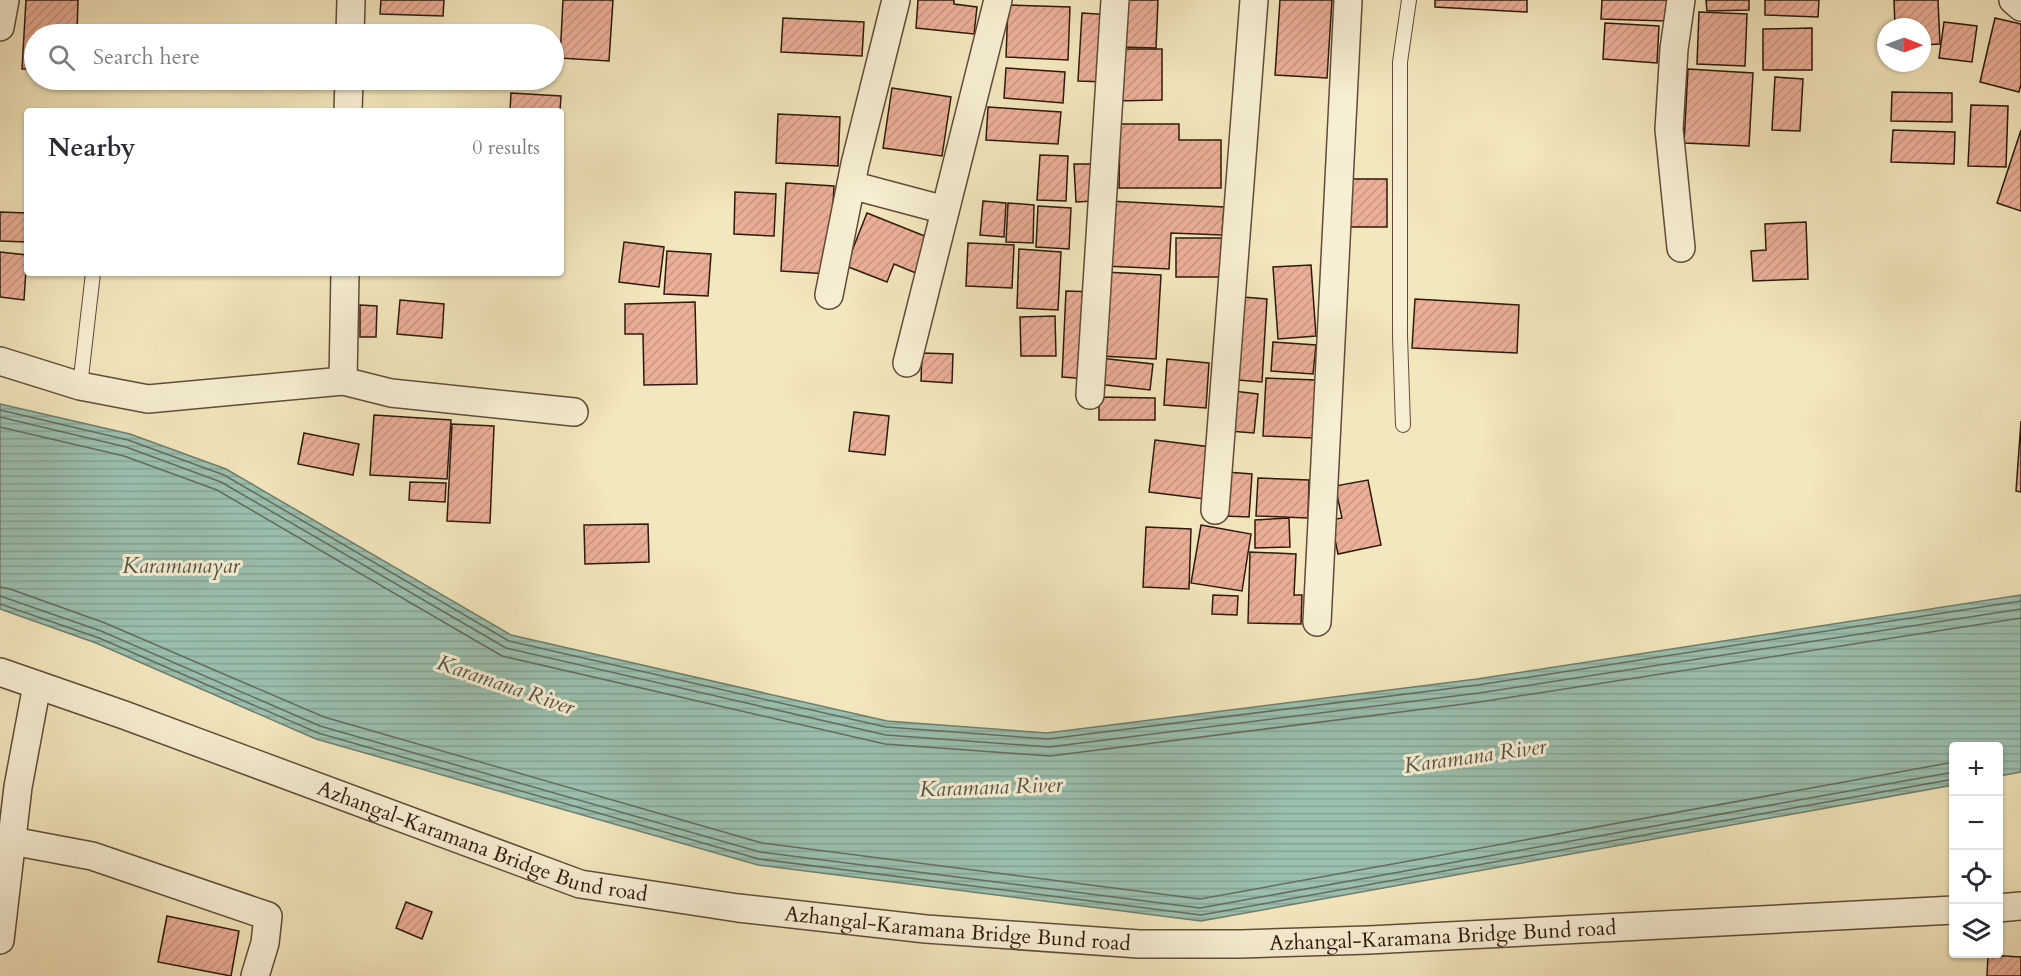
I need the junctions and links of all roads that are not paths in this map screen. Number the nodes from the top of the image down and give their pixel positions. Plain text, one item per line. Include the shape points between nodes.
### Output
1 (5, 0) edge
2 (351, 0) edge
3 (896, 0) edge
4 (998, 0) edge
5 (1115, 0) edge
6 (1254, 0) edge
7 (1348, 0) edge
8 (1409, 0) edge
9 (1681, 0) edge
10 (2013, 0) edge
11 (2021, 7) edge
12 (350, 24) edge
13 (0, 27) edge
14 (349, 90) edge
15 (348, 108) edge
16 (851, 185) junction
17 (945, 210) junction
18 (1682, 248) dead end
19 (93, 276) edge
20 (345, 276) edge
21 (829, 296) dead end
22 (0, 361) edge
23 (908, 363) dead end
24 (342, 381) junction
25 (80, 386) junction
26 (1090, 395) dead end
27 (574, 412) dead end
28 (1403, 425) dead end
29 (1215, 510) dead end
30 (1317, 622) dead end
31 (0, 672) edge
32 (37, 685) junction
33 (9, 786) edge
34 (12, 841) junction
35 (2021, 906) edge
36 (2003, 908) edge
37 (1949, 910) edge
38 (0, 940) edge
39 (255, 976) edge

1 - 13 street
2 - 12 street
3 - 16 street
4 - 17 street
5 - 26 street
6 - 29 street
7 - 30 street
8 - 28 lane via 1400,62
9 - 18 street via 1669,129
10 - 11 street
14 - 15 street
16 - 17 street
16 - 21 street
17 - 23 street
19 - 25 lane
20 - 24 street
22 - 25 street
24 - 25 street via 148,399
24 - 27 street via 391,393
31 - 32 street, Azhangal-Karamana Bridge Bund road
32 - 33 street
32 - 37 street, Azhangal-Karamana Bridge Bund road via 580,884 738,908 926,928 1139,944 1369,940
33 - 34 street
34 - 38 street
34 - 39 street via 92,856 268,916
35 - 36 street

